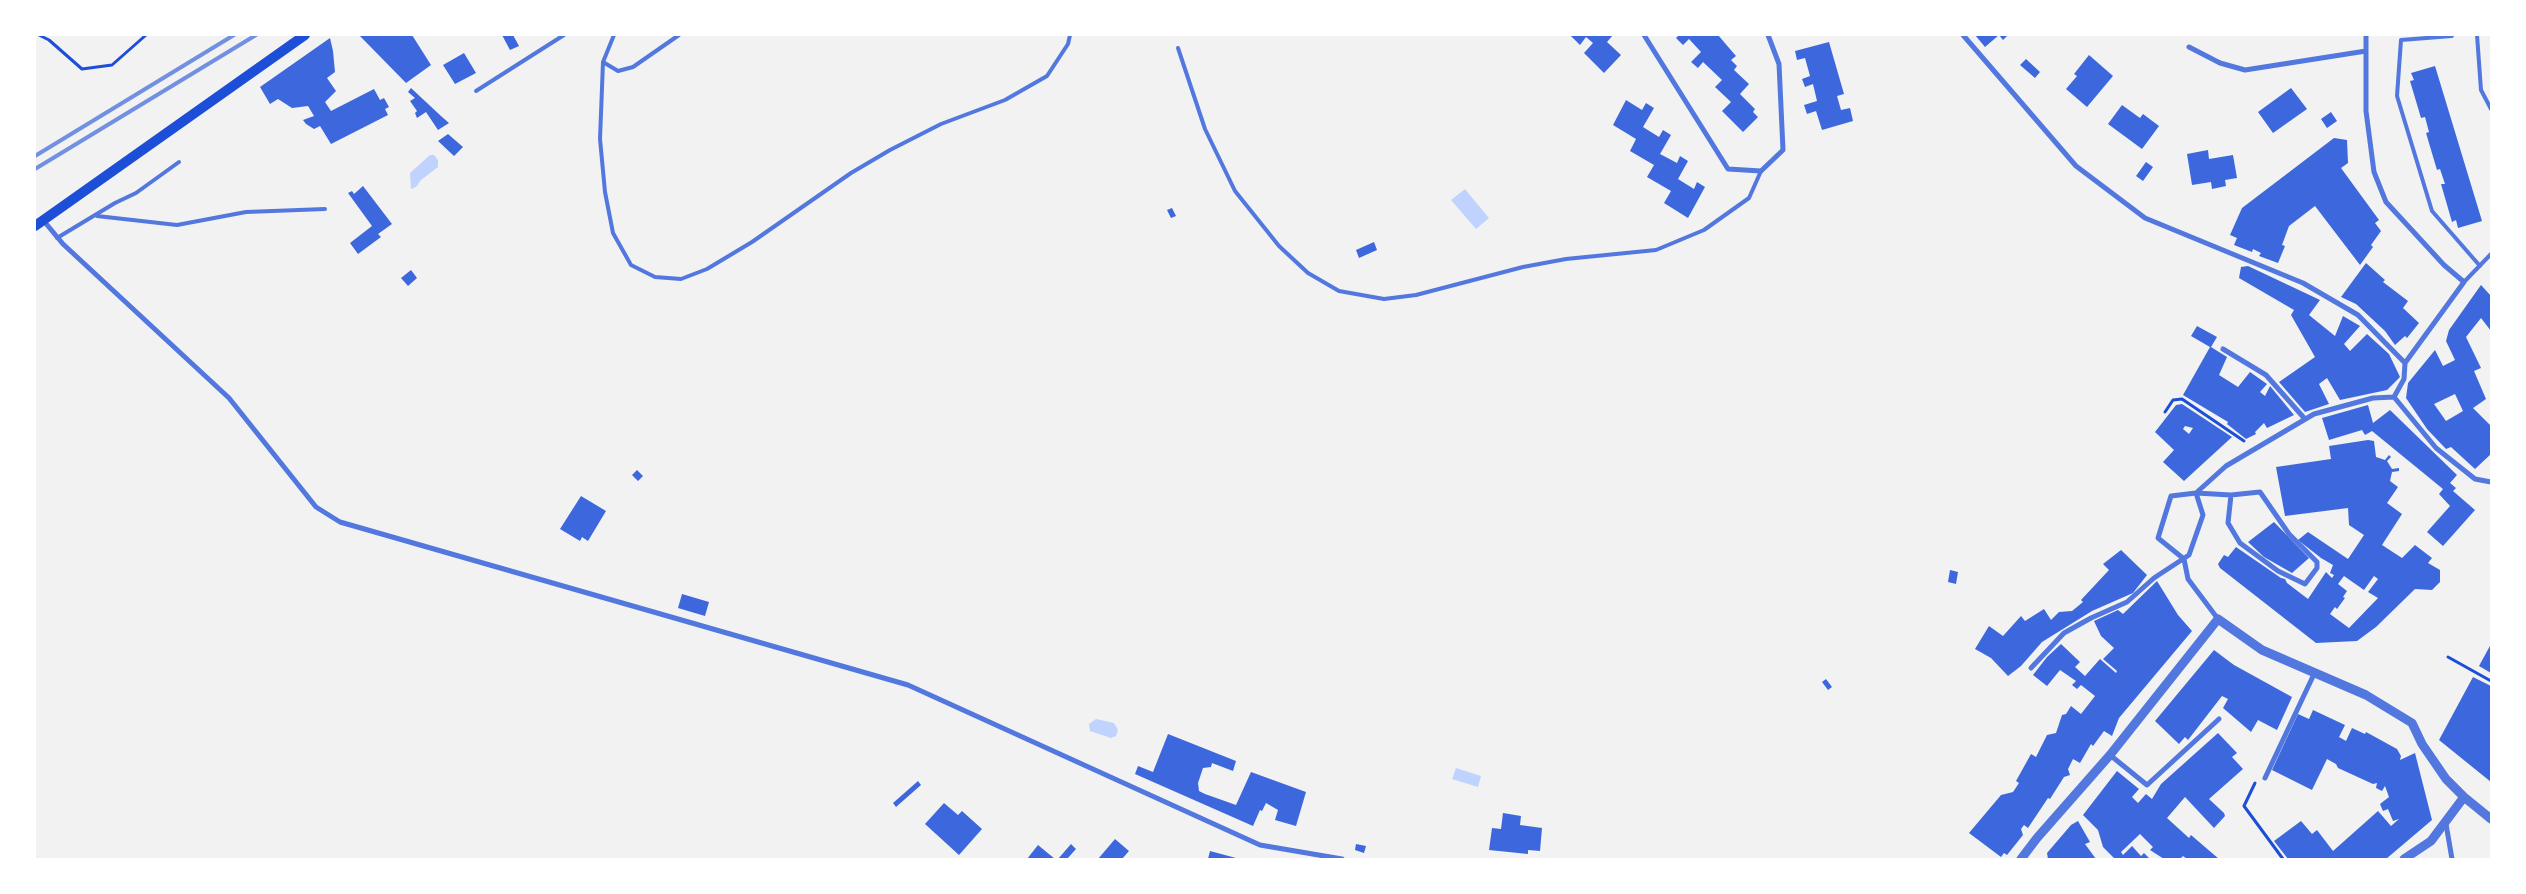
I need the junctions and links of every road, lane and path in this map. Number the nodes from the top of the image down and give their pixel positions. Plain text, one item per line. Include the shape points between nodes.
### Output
1 (38, 35) edge
2 (146, 35) edge
3 (305, 35) edge
4 (564, 35) edge
5 (614, 35) edge
6 (679, 35) edge
7 (1070, 35) edge
8 (1644, 35) edge
9 (1768, 35) edge
10 (1963, 35) edge
11 (2366, 35) edge
12 (2477, 35) edge
13 (2452, 36) edge
14 (2188, 47) dead end
15 (1178, 48) dead end
16 (2366, 50) junction
17 (604, 62) junction
18 (476, 91) dead end
19 (2491, 109) edge
20 (179, 162) dead end
21 (1761, 171) junction
22 (325, 208) dead end
23 (97, 216) junction
24 (39, 223) edge
25 (57, 238) junction
26 (2491, 254) edge
27 (2480, 266) junction
28 (2464, 282) junction
29 (2223, 349) dead end
30 (2405, 363) junction
31 (2394, 397) junction
32 (2165, 412) dead end
33 (2305, 419) junction
34 (2254, 450) junction
35 (2491, 482) edge
36 (2196, 493) junction
37 (2231, 495) junction
38 (2184, 560) junction
39 (2218, 620) junction
40 (2448, 657) dead end
41 (2031, 668) dead end
42 (2315, 671) junction
43 (2491, 681) edge
44 (2219, 719) dead end
45 (2110, 755) junction
46 (2265, 778) dead end
47 (2464, 797) junction
48 (2491, 819) edge
49 (2446, 824) junction
50 (1324, 858) edge
51 (1342, 859) edge
52 (2021, 859) edge
53 (2404, 859) edge
54 (2452, 859) edge

1 - 2 path via 49,40 82,69 112,65
3 - 24 main road
4 - 18 lane
5 - 17 lane
6 - 17 lane via 633,67 618,71
7 - 17 lane via 1048,76 1005,100 941,124 890,150 752,242 707,269 680,280 655,277 631,265 613,233 600,139
8 - 21 street via 1728,169
9 - 21 street via 1779,64 1783,150
10 - 30 street via 2076,166 2145,218 2303,283 2358,315
11 - 16 street
12 - 19 lane via 2481,90
13 - 27 lane via 2401,40 2397,96 2432,211
14 - 16 street via 2220,63 2245,70
15 - 21 lane via 1204,129 1235,191 1279,246 1308,272 1339,291 1384,299 1416,295 1523,267 1656,250 1704,230 1749,198
16 - 28 street via 2366,111 2374,172 2386,202
20 - 23 lane
22 - 23 lane via 246,212 177,225
23 - 25 lane
24 - 25 street
25 - 50 street via 229,398 316,507 340,522 908,686 1260,845
26 - 27 lane
27 - 28 lane
28 - 30 street
29 - 33 street via 2266,375
30 - 31 street via 2404,379
31 - 33 street via 2373,398
31 - 35 street via 2436,448 2475,478
32 - 34 path via 2173,400 2182,399
33 - 34 street
34 - 36 street via 2226,466
36 - 37 street
36 - 38 street via 2203,515 2190,555
36 - 38 street via 2170,496 2158,538
37 - 37 street via 2228,523 2240,543 2278,571 2305,584 2317,568 2317,562 2289,534 2260,492
38 - 39 street via 2188,579
38 - 41 street via 2154,578 2127,602 2064,633
39 - 42 street via 2262,650
39 - 45 street
40 - 43 path
42 - 46 street
42 - 47 street via 2366,695 2412,723 2446,779
44 - 45 street via 2147,785
45 - 52 street
47 - 48 street
47 - 49 street
49 - 53 street via 2431,841
49 - 54 street
50 - 51 street

